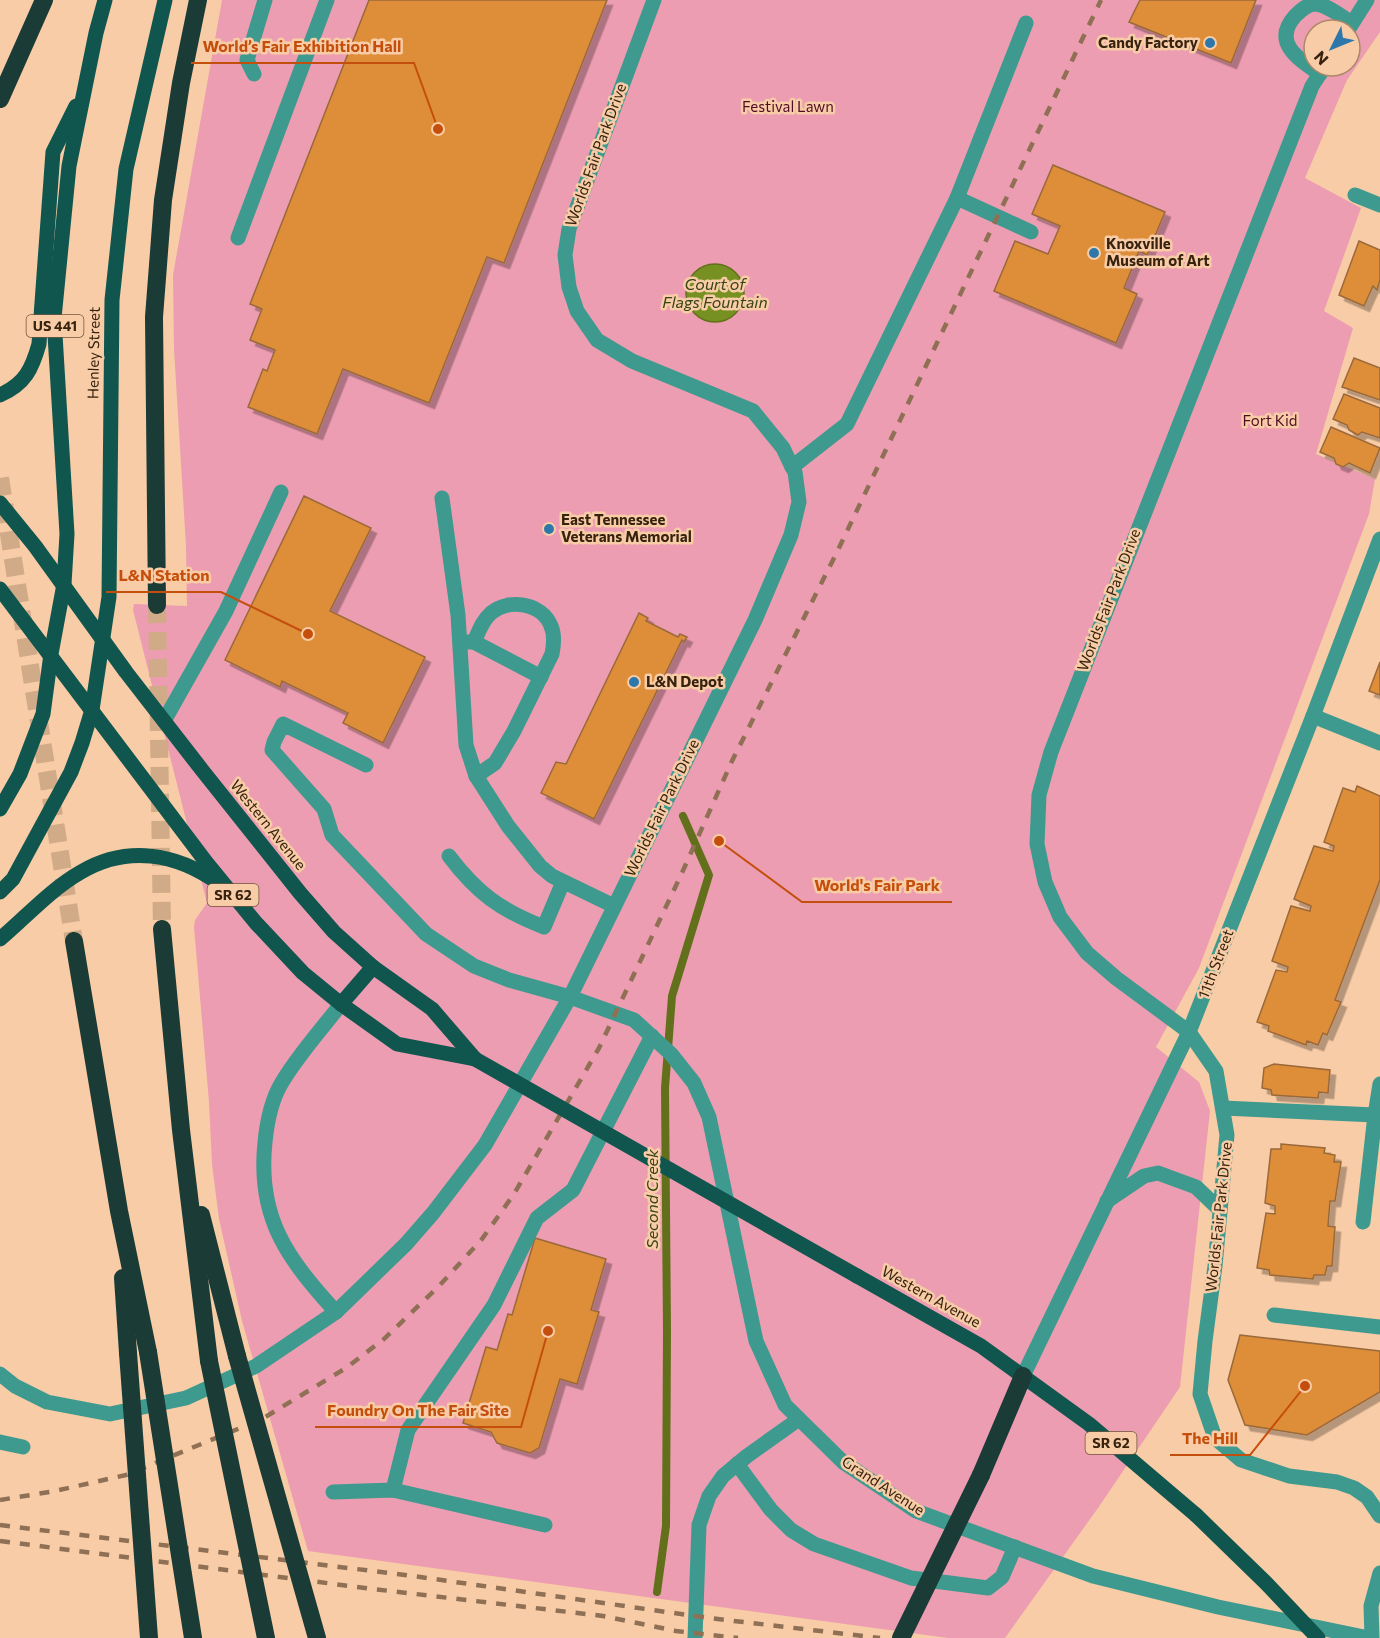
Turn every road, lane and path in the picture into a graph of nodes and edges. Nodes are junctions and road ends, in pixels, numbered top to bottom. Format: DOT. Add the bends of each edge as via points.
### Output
graph roads {
  1 [pos="44,0"];
  2 [pos="105,0"];
  3 [pos="165,0"];
  4 [pos="198,0"];
  5 [pos="265,0"];
  6 [pos="327,0"];
  7 [pos="654,0"];
  8 [pos="1367,0"];
  9 [pos="1339,18"];
  10 [pos="1356,18"];
  11 [pos="1026,23"];
  12 [pos="1302,60"];
  13 [pos="254,74"];
  14 [pos="1317,78"];
  15 [pos="85,90"];
  16 [pos="0,99"];
  17 [pos="1355,195"];
  18 [pos="957,198"];
  19 [pos="1380,205"];
  20 [pos="1031,232"];
  21 [pos="238,238"];
  22 [pos="0,395"];
  23 [pos="792,467"];
  24 [pos="281,492"];
  25 [pos="442,498"];
  26 [pos="0,503"];
  27 [pos="1380,539"];
  28 [pos="64,584"];
  29 [pos="0,589"];
  30 [pos="157,605"];
  31 [pos="104,640"];
  32 [pos="468,642"];
  33 [pos="51,654"];
  34 [pos="541,677"];
  35 [pos="92,710"];
  36 [pos="1313,716"];
  37 [pos="164,721"];
  38 [pos="1380,743"];
  39 [pos="366,765"];
  40 [pos="476,776"];
  41 [pos="0,809"];
  42 [pos="449,856"];
  43 [pos="563,882"];
  44 [pos="0,892"];
  45 [pos="614,906"];
  46 [pos="256,923"];
  47 [pos="162,929"];
  48 [pos="0,939"];
  49 [pos="74,941"];
  50 [pos="373,967"];
  51 [pos="570,997"];
  52 [pos="341,1004"];
  53 [pos="1189,1032"];
  54 [pos="655,1039"];
  55 [pos="475,1059"];
  56 [pos="1380,1084"];
  57 [pos="1222,1108"];
  58 [pos="1376,1115"];
  59 [pos="181,1130"];
  60 [pos="1106,1202"];
  61 [pos="1220,1210"];
  62 [pos="118,1211"];
  63 [pos="1363,1221"];
  64 [pos="336,1312"];
  65 [pos="1274,1315"];
  66 [pos="1380,1327"];
  67 [pos="0,1374"];
  68 [pos="1023,1376"];
  69 [pos="799,1419"];
  70 [pos="0,1442"];
  71 [pos="23,1447"];
  72 [pos="737,1464"];
  73 [pos="393,1491"];
  74 [pos="333,1492"];
  75 [pos="1380,1516"];
  76 [pos="545,1525"];
  77 [pos="1015,1547"];
  78 [pos="1380,1573"];
  79 [pos="149,1638"];
  80 [pos="193,1638"];
  81 [pos="266,1638"];
  82 [pos="317,1638"];
  83 [pos="695,1638"];
  84 [pos="902,1638"];
  85 [pos="1318,1638"];
  86 [pos="1370,1638"];
  1 -- 16 [label="highway"];
  2 -- 15 [label="main road, US 441"];
  3 -- 31 [label="main road, Henley Street" via="126,169 112,300 109,597"];
  4 -- 30 [label="highway" via="163,200 154,317"];
  5 -- 13 [label="street" via="247,60"];
  6 -- 21 [label="street"];
  7 -- 23 [label="street, Worlds Fair Park Drive" via="569,229 564,255 569,287 577,311 597,340 632,361 753,411 783,448"];
  8 -- 10 [label="street"];
  9 -- 12 [label="street" via="1314,4 1301,9 1286,33 1288,47"];
  11 -- 18 [label="street"];
  14 -- 53 [label="street, Worlds Fair Park Drive" via="1123,562 1050,752 1039,795 1037,844 1060,918 1087,953"];
  15 -- 22 [label="main road" via="53,152 39,344 32,368 14,389"];
  15 -- 28 [label="main road, US 441" via="69,166 54,318 67,534"];
  17 -- 19 [label="street"];
  18 -- 20 [label="street"];
  18 -- 23 [label="street" via="847,424"];
  23 -- 45 [label="street, Worlds Fair Park Drive" via="799,502 791,535 755,620"];
  24 -- 37 [label="street" via="226,611"];
  25 -- 32 [label="street"];
  26 -- 28 [label="main road, Western Avenue"];
  27 -- 36 [label="street, 11th Street"];
  28 -- 31 [label="main road, Western Avenue / SR 62"];
  28 -- 33 [label="main road, US 441"];
  29 -- 33 [label="main road, Western Avenue"];
  31 -- 35 [label="main road, Henley Street"];
  31 -- 37 [label="main road, Western Avenue / SR 62"];
  32 -- 34 [label="street"];
  32 -- 34 [label="street" via="483,621 500,607 535,608 551,625 555,641"];
  32 -- 40 [label="street" via="463,705 466,745"];
  33 -- 35 [label="main road, Western Avenue / SR 62"];
  33 -- 41 [label="main road, US 441" via="43,714 20,774"];
  34 -- 40 [label="street" via="495,763"];
  35 -- 44 [label="main road, Henley Street" via="71,772 13,879"];
  35 -- 46 [label="main road, Western Avenue / SR 62"];
  36 -- 38 [label="street"];
  36 -- 53 [label="street, 11th Street"];
  37 -- 50 [label="main road, Western Avenue / SR 62" via="300,893 334,932"];
  39 -- 51 [label="street, Grand Avenue" via="283,724 273,742 272,750 324,809 332,835 426,934 474,966"];
  40 -- 43 [label="street" via="526,850"];
  42 -- 43 [label="street" via="465,878 506,911 544,927"];
  43 -- 45 [label="street"];
  45 -- 51 [label="street, Worlds Fair Park Drive"];
  46 -- 48 [label="main road" via="217,882 183,862 144,855 118,856 82,872 52,893"];
  46 -- 52 [label="main road, Western Avenue / SR 62" via="303,973"];
  47 -- 59 [label="highway"];
  49 -- 62 [label="highway"];
  50 -- 52 [label="main road"];
  50 -- 55 [label="main road, Western Avenue / SR 62" via="432,1009"];
  51 -- 54 [label="street, Grand Avenue" via="634,1020"];
  51 -- 64 [label="street, Worlds Fair Park Drive" via="484,1145 426,1221"];
  52 -- 55 [label="main road, Western Avenue / SR 62" via="397,1044"];
  52 -- 64 [label="street" via="280,1085 270,1112 262,1165 268,1209 276,1231 296,1264"];
  53 -- 57 [label="street, Worlds Fair Park Drive" via="1216,1071"];
  53 -- 60 [label="street, 11th Street"];
  54 -- 69 [label="street, Grand Avenue" via="694,1083 709,1117 756,1341 785,1405"];
  54 -- 73 [label="street" via="573,1190 537,1218 494,1305 408,1430"];
  55 -- 68 [label="main road, Western Avenue / SR 62, bridge" via="981,1346"];
  56 -- 58 [label="street"];
  57 -- 58 [label="street"];
  57 -- 61 [label="street, Worlds Fair Park Drive" via="1227,1135"];
  58 -- 63 [label="street"];
  59 -- 81 [label="highway, bridge" via="209,1361"];
  59 -- 82 [label="highway, bridge" via="237,1356"];
  60 -- 61 [label="street" via="1144,1176 1158,1173 1196,1187"];
  60 -- 68 [label="street, 11th Street"];
  61 -- 75 [label="street, Worlds Fair Park Drive" via="1200,1394 1215,1438 1241,1460 1289,1476 1354,1488 1367,1497"];
  62 -- 79 [label="highway, bridge"];
  62 -- 80 [label="highway, bridge" via="148,1352"];
  64 -- 67 [label="street, Worlds Fair Park Drive" via="256,1366 186,1398 110,1414 46,1402"];
  65 -- 66 [label="street"];
  68 -- 84 [label="highway, bridge" via="981,1475"];
  68 -- 85 [label="main road, Western Avenue / SR 62, bridge" via="1089,1424 1196,1515"];
  69 -- 72 [label="street"];
  69 -- 77 [label="street, Grand Avenue" via="843,1462 916,1511"];
  70 -- 71 [label="street"];
  72 -- 77 [label="street" via="791,1530 814,1544 911,1578 988,1588 1002,1577"];
  72 -- 83 [label="street" via="709,1496 699,1524"];
  73 -- 74 [label="street"];
  73 -- 76 [label="street"];
  77 -- 86 [label="street, Grand Avenue" via="1093,1576"];
  78 -- 86 [label="street" via="1371,1606"];
}
